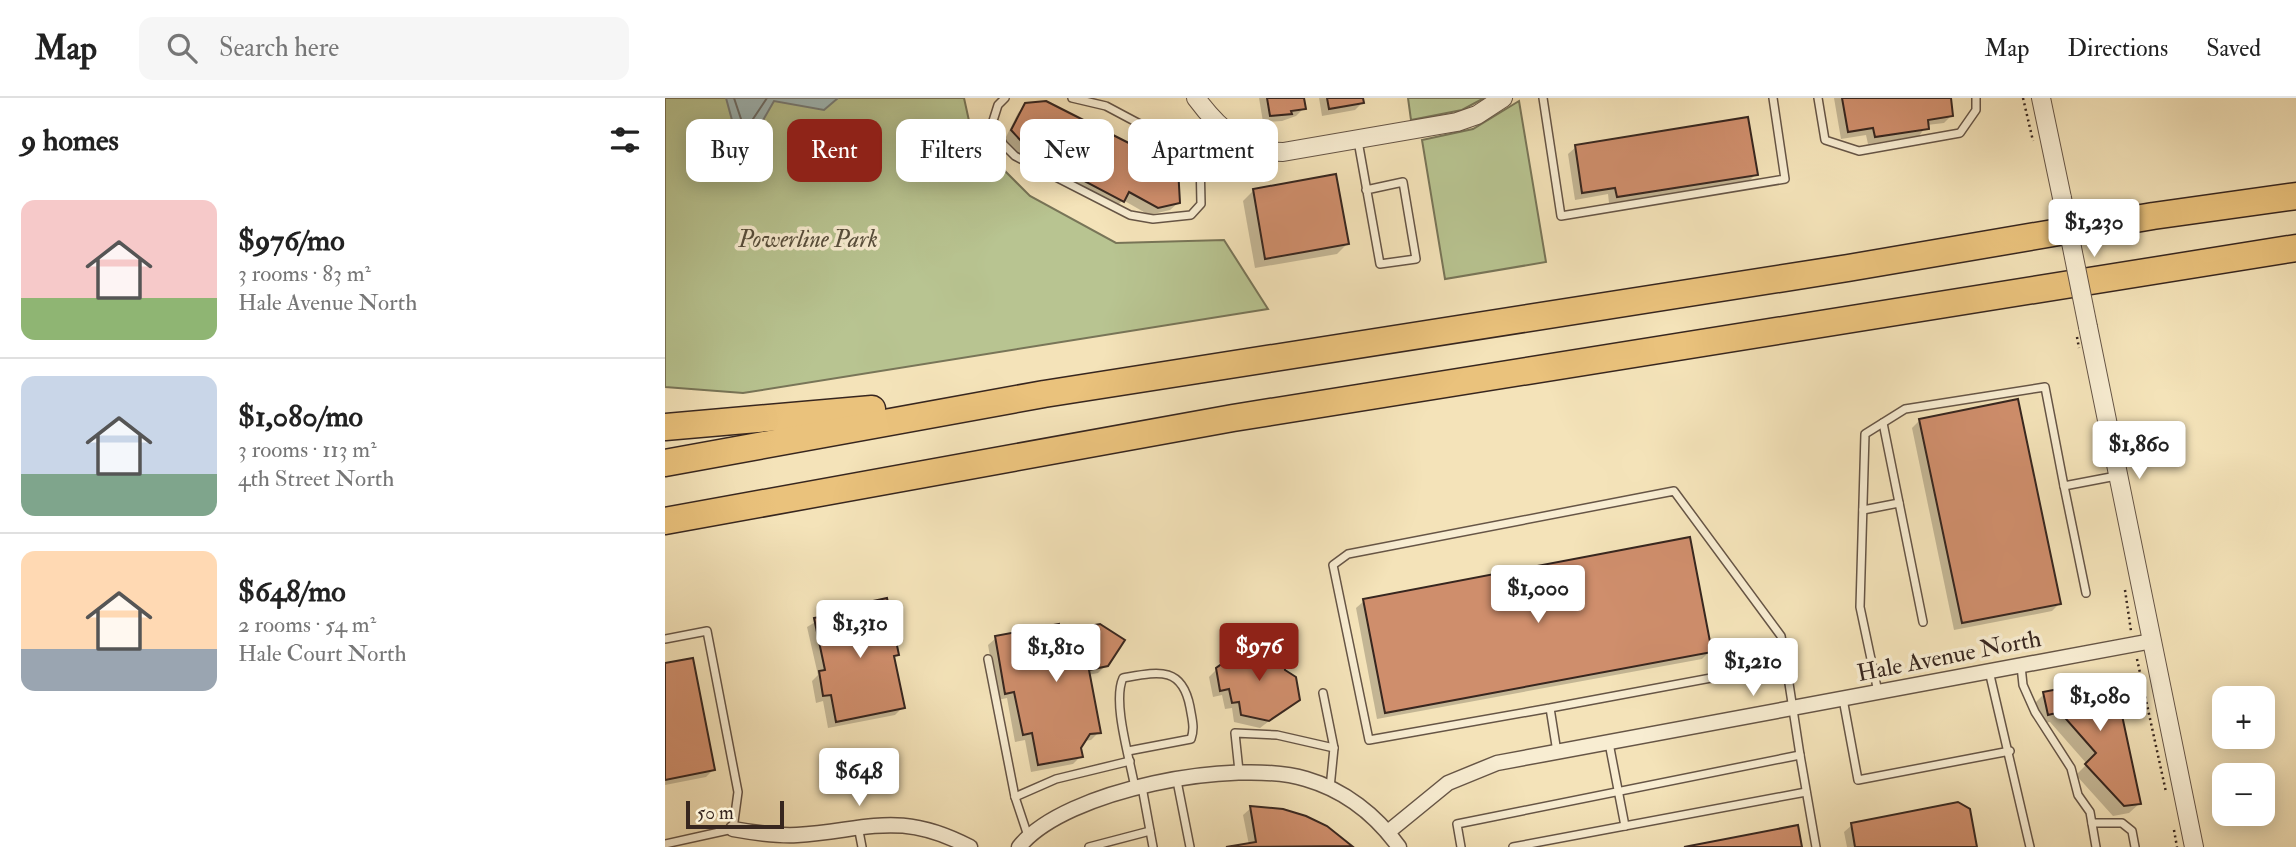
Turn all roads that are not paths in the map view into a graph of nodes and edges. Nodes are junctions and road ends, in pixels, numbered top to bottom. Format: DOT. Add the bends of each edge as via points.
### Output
graph roads {
  1 [pos="1005,98"];
  2 [pos="1072,98"];
  3 [pos="1196,98"];
  4 [pos="1503,98"];
  5 [pos="1542,98"];
  6 [pos="1773,98"];
  7 [pos="1818,98"];
  8 [pos="1976,98"];
  9 [pos="2041,98"];
  10 [pos="1095,100"];
  11 [pos="1131,119"];
  12 [pos="1213,119"];
  13 [pos="1358,141"];
  14 [pos="1278,152"];
  15 [pos="1201,182"];
  16 [pos="1366,190"];
  17 [pos="2296,195"];
  18 [pos="2296,248"];
  19 [pos="1044,394"];
  20 [pos="1883,423"];
  21 [pos="665,427"];
  22 [pos="665,463"];
  23 [pos="2111,477"];
  24 [pos="2064,486"];
  25 [pos="1899,503"];
  26 [pos="1863,510"];
  27 [pos="672,520"];
  28 [pos="2086,593"];
  29 [pos="1923,622"];
  30 [pos="665,639"];
  31 [pos="2152,641"];
  32 [pos="988,659"];
  33 [pos="1786,664"];
  34 [pos="2021,665"];
  35 [pos="1989,670"];
  36 [pos="1878,692"];
  37 [pos="1324,693"];
  38 [pos="1843,699"];
  39 [pos="1550,708"];
  40 [pos="1792,709"];
  41 [pos="1609,743"];
  42 [pos="1334,748"];
  43 [pos="1128,751"];
  44 [pos="2010,751"];
  45 [pos="1557,752"];
  46 [pos="1800,755"];
  47 [pos="1130,761"];
  48 [pos="1239,771"];
  49 [pos="1177,781"];
  50 [pos="1139,788"];
  51 [pos="1330,788"];
  52 [pos="1619,792"];
  53 [pos="1806,792"];
  54 [pos="1015,797"];
  55 [pos="2092,823"];
  56 [pos="858,825"];
  57 [pos="1625,826"];
  58 [pos="733,830"];
  59 [pos="1150,831"];
  60 [pos="1388,832"];
  61 [pos="1024,842"];
  62 [pos="665,844"];
  63 [pos="862,847"];
  64 [pos="970,847"];
  65 [pos="1089,847"];
  66 [pos="1153,847"];
  67 [pos="1190,847"];
  68 [pos="1399,847"];
  69 [pos="1461,847"];
  70 [pos="1513,847"];
  71 [pos="1816,847"];
  72 [pos="2031,847"];
  73 [pos="2096,847"];
  74 [pos="2135,847"];
  75 [pos="2194,847"];
  1 -- 15 [label="lane" via="992,124 1003,144 1016,156 1130,215 1153,219 1191,215 1201,204"];
  2 -- 10 [label="lane"];
  3 -- 12 [label="street"];
  4 -- 13 [label="street" via="1465,120"];
  5 -- 6 [label="lane" via="1561,216 1785,178"];
  7 -- 8 [label="lane" via="1825,140 1859,152 1960,133 1976,110"];
  9 -- 31 [label="street, bridge"];
  10 -- 11 [label="lane"];
  13 -- 14 [label="street"];
  13 -- 16 [label="lane"];
  16 -- 16 [label="lane" via="1380,264 1416,258 1403,182"];
  17 -- 19 [label="highway"];
  18 -- 27 [label="highway" via="1233,418"];
  19 -- 21 [label="highway"];
  19 -- 22 [label="highway"];
  20 -- 24 [label="lane" via="1905,409 2045,387"];
  20 -- 25 [label="lane"];
  20 -- 26 [label="lane" via="1865,434"];
  23 -- 24 [label="lane"];
  24 -- 28 [label="lane"];
  25 -- 26 [label="lane"];
  25 -- 29 [label="lane"];
  26 -- 36 [label="lane" via="1860,607"];
  30 -- 58 [label="lane" via="707,631 738,792"];
  31 -- 34 [label="street, Hale Avenue North"];
  31 -- 75 [label="street"];
  32 -- 54 [label="lane"];
  33 -- 39 [label="lane"];
  33 -- 39 [label="lane" via="1781,636 1674,491 1348,554 1333,565 1369,740"];
  33 -- 40 [label="lane"];
  34 -- 35 [label="street, Hale Avenue North"];
  34 -- 55 [label="lane" via="2023,685 2035,712 2071,768"];
  35 -- 36 [label="street, Hale Avenue North"];
  35 -- 44 [label="lane"];
  36 -- 38 [label="street, Hale Avenue North"];
  37 -- 42 [label="lane"];
  38 -- 40 [label="street, Hale Avenue North"];
  38 -- 44 [label="lane" via="1858,780"];
  39 -- 45 [label="lane"];
  40 -- 41 [label="street, Hale Avenue North"];
  40 -- 46 [label="lane"];
  41 -- 45 [label="street, Hale Avenue North"];
  41 -- 52 [label="lane"];
  42 -- 48 [label="lane" via="1277,735 1235,733"];
  42 -- 51 [label="lane"];
  43 -- 43 [label="lane" via="1118,690 1123,677 1160,671 1182,682 1194,730 1191,739"];
  43 -- 47 [label="lane"];
  44 -- 72 [label="lane"];
  45 -- 60 [label="street, Hale Avenue North" via="1473,771 1430,796"];
  46 -- 52 [label="lane"];
  46 -- 53 [label="lane"];
  47 -- 50 [label="lane"];
  47 -- 54 [label="lane" via="1068,775"];
  48 -- 49 [label="street"];
  48 -- 51 [label="street" via="1275,772"];
  49 -- 50 [label="street"];
  49 -- 67 [label="lane"];
  50 -- 59 [label="lane"];
  50 -- 61 [label="street" via="1065,810"];
  51 -- 60 [label="street" via="1369,813"];
  52 -- 57 [label="lane"];
  52 -- 69 [label="lane" via="1457,824"];
  53 -- 57 [label="lane"];
  53 -- 71 [label="lane"];
  54 -- 61 [label="lane"];
  55 -- 73 [label="lane"];
  55 -- 74 [label="lane" via="2122,823 2132,831"];
  56 -- 58 [label="street" via="797,835"];
  56 -- 63 [label="lane"];
  56 -- 64 [label="street" via="912,826"];
  57 -- 70 [label="lane"];
  58 -- 62 [label="lane"];
  59 -- 65 [label="lane"];
  59 -- 66 [label="lane"];
  60 -- 68 [label="street"];
}
